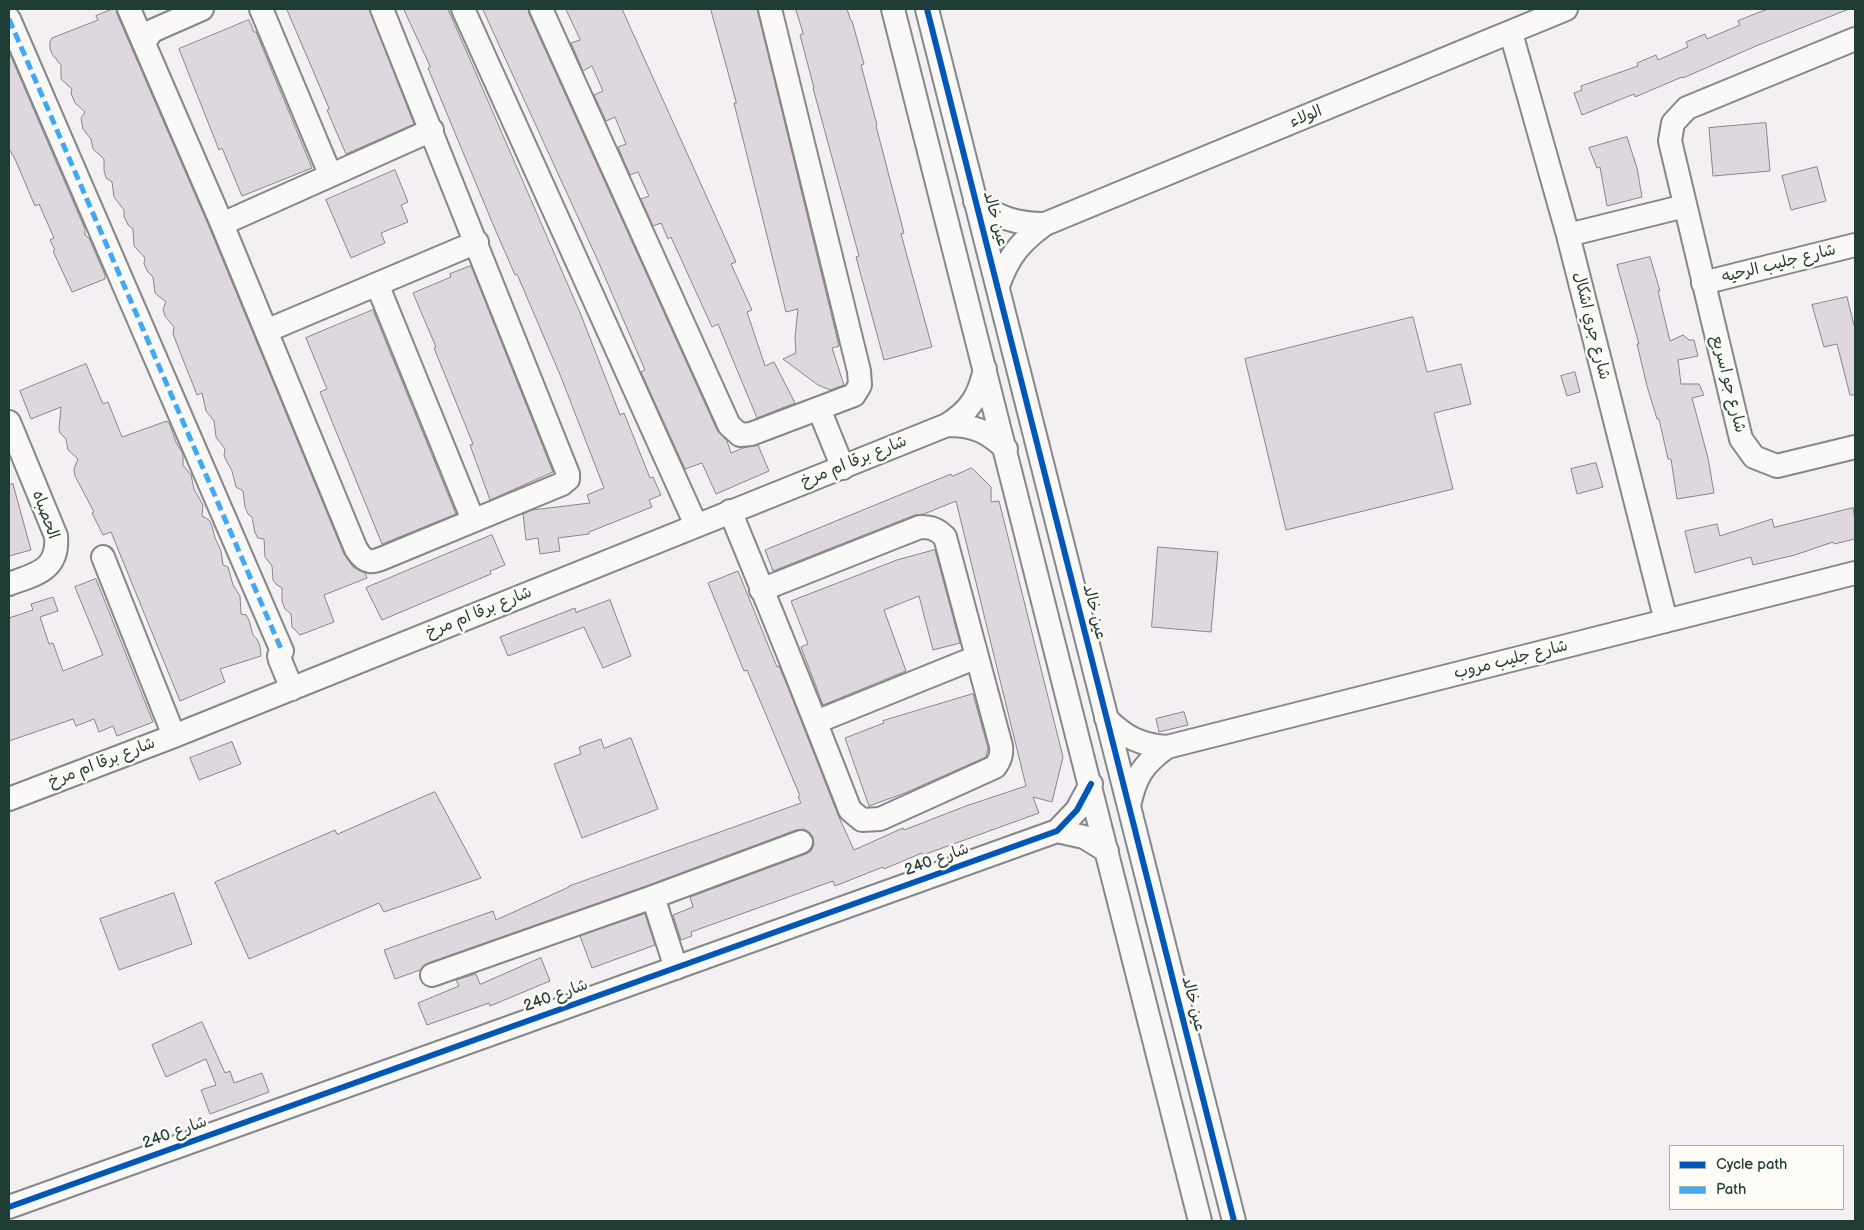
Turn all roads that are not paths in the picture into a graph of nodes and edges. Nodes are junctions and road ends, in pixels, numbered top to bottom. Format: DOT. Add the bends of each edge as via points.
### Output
graph roads {
  1 [pos="129,9"];
  2 [pos="202,9"];
  3 [pos="261,9"];
  4 [pos="382,9"];
  5 [pos="463,9"];
  6 [pos="541,9"];
  7 [pos="770,9"];
  8 [pos="893,9"];
  9 [pos="927,9"];
  10 [pos="1566,9"];
  11 [pos="9,19"];
  12 [pos="1511,32"];
  13 [pos="1855,39"];
  14 [pos="145,41"];
  15 [pos="432,130"];
  16 [pos="330,174"];
  17 [pos="975,201"];
  18 [pos="1685,206"];
  19 [pos="222,224"];
  20 [pos="1045,224"];
  21 [pos="1568,235"];
  22 [pos="477,242"];
  23 [pos="1855,244"];
  24 [pos="1703,283"];
  25 [pos="377,284"];
  26 [pos="998,286"];
  27 [pos="266,331"];
  28 [pos="985,369"];
  29 [pos="819,408"];
  30 [pos="9,422"];
  31 [pos="947,425"];
  32 [pos="1855,447"];
  33 [pos="1006,449"];
  34 [pos="843,468"];
  35 [pos="730,511"];
  36 [pos="473,520"];
  37 [pos="696,525"];
  38 [pos="103,557"];
  39 [pos="1855,573"];
  40 [pos="9,584"];
  41 [pos="761,590"];
  42 [pos="1666,621"];
  43 [pos="977,657"];
  44 [pos="292,688"];
  45 [pos="1106,718"];
  46 [pos="816,722"];
  47 [pos="174,736"];
  48 [pos="1167,748"];
  49 [pos="1091,784"];
  50 [pos="9,799"];
  51 [pos="1129,806"];
  52 [pos="1057,832"];
  53 [pos="801,842"];
  54 [pos="1107,852"];
  55 [pos="654,897"];
  56 [pos="676,968"];
  57 [pos="432,975"];
  58 [pos="9,1207"];
  59 [pos="1200,1221"];
  60 [pos="1234,1221"];
  1 -- 14 [label="street"];
  2 -- 14 [label="street" via="152,31"];
  3 -- 16 [label="street"];
  4 -- 15 [label="street"];
  5 -- 37 [label="street"];
  6 -- 29 [label="street" via="729,425 740,435 751,434"];
  7 -- 29 [label="street" via="859,371 860,385 854,395"];
  8 -- 28 [label="street"];
  9 -- 17 [label="street, عين خالد"];
  10 -- 12 [label="street, الولاء"];
  11 -- 44 [label="street" via="282,651 280,660"];
  12 -- 20 [label="street, الولاء"];
  12 -- 21 [label="street, شارع جري اشكال"];
  13 -- 18 [label="street, شارع جو اسريع" via="1687,108 1673,123 1670,142"];
  14 -- 19 [label="street"];
  15 -- 16 [label="street"];
  15 -- 22 [label="street"];
  16 -- 19 [label="street"];
  17 -- 20 [label="street, الولاء" via="1008,220"];
  17 -- 26 [label="street, عين خالد"];
  18 -- 21 [label="street"];
  18 -- 24 [label="street, شارع جو اسريع"];
  19 -- 27 [label="street"];
  20 -- 26 [label="street, الولاء" via="1015,250"];
  21 -- 42 [label="street, شارع جري اشكال"];
  22 -- 25 [label="street"];
  22 -- 36 [label="street" via="568,479"];
  23 -- 24 [label="street, شارع جليب الرحيه"];
  24 -- 32 [label="street, شارع جو اسريع" via="1741,439 1754,457 1777,466"];
  25 -- 27 [label="street"];
  25 -- 36 [label="street"];
  26 -- 45 [label="street, عين خالد"];
  27 -- 36 [label="street" via="361,557 368,562 376,561"];
  28 -- 31 [label="street, شارع برقا ام مرخ" via="974,402"];
  28 -- 33 [label="street"];
  29 -- 34 [label="street"];
  30 -- 40 [label="street, الحصباه" via="56,536 57,548 47,568"];
  31 -- 33 [label="street, شارع برقا ام مرخ" via="964,425 980,430"];
  31 -- 34 [label="street, شارع برقا ام مرخ"];
  33 -- 49 [label="street"];
  34 -- 35 [label="street, شارع برقا ام مرخ"];
  35 -- 37 [label="street, شارع برقا ام مرخ"];
  35 -- 41 [label="street"];
  37 -- 44 [label="street, شارع برقا ام مرخ"];
  38 -- 47 [label="street"];
  39 -- 42 [label="street, شارع جليب مروب"];
  41 -- 43 [label="street" via="920,527 934,528 944,537"];
  41 -- 46 [label="street"];
  42 -- 48 [label="street, شارع جليب مروب"];
  43 -- 46 [label="street"];
  43 -- 46 [label="street" via="1001,746 1001,758 995,767 880,819 862,820 850,810"];
  44 -- 47 [label="street, شارع برقا ام مرخ"];
  45 -- 48 [label="street, شارع جليب مروب" via="1133,740"];
  45 -- 51 [label="street, عين خالد"];
  47 -- 50 [label="street, شارع برقا ام مرخ"];
  48 -- 51 [label="street, شارع جليب مروب" via="1140,772 1132,788"];
  49 -- 52 [label="street, شارع 240" via="1078,810"];
  49 -- 54 [label="street"];
  51 -- 60 [label="street, عين خالد"];
  52 -- 54 [label="street" via="1084,837"];
  52 -- 56 [label="street, شارع 240"];
  53 -- 55 [label="street"];
  54 -- 59 [label="street"];
  55 -- 56 [label="street"];
  55 -- 57 [label="street"];
  56 -- 58 [label="street, شارع 240"];
}
